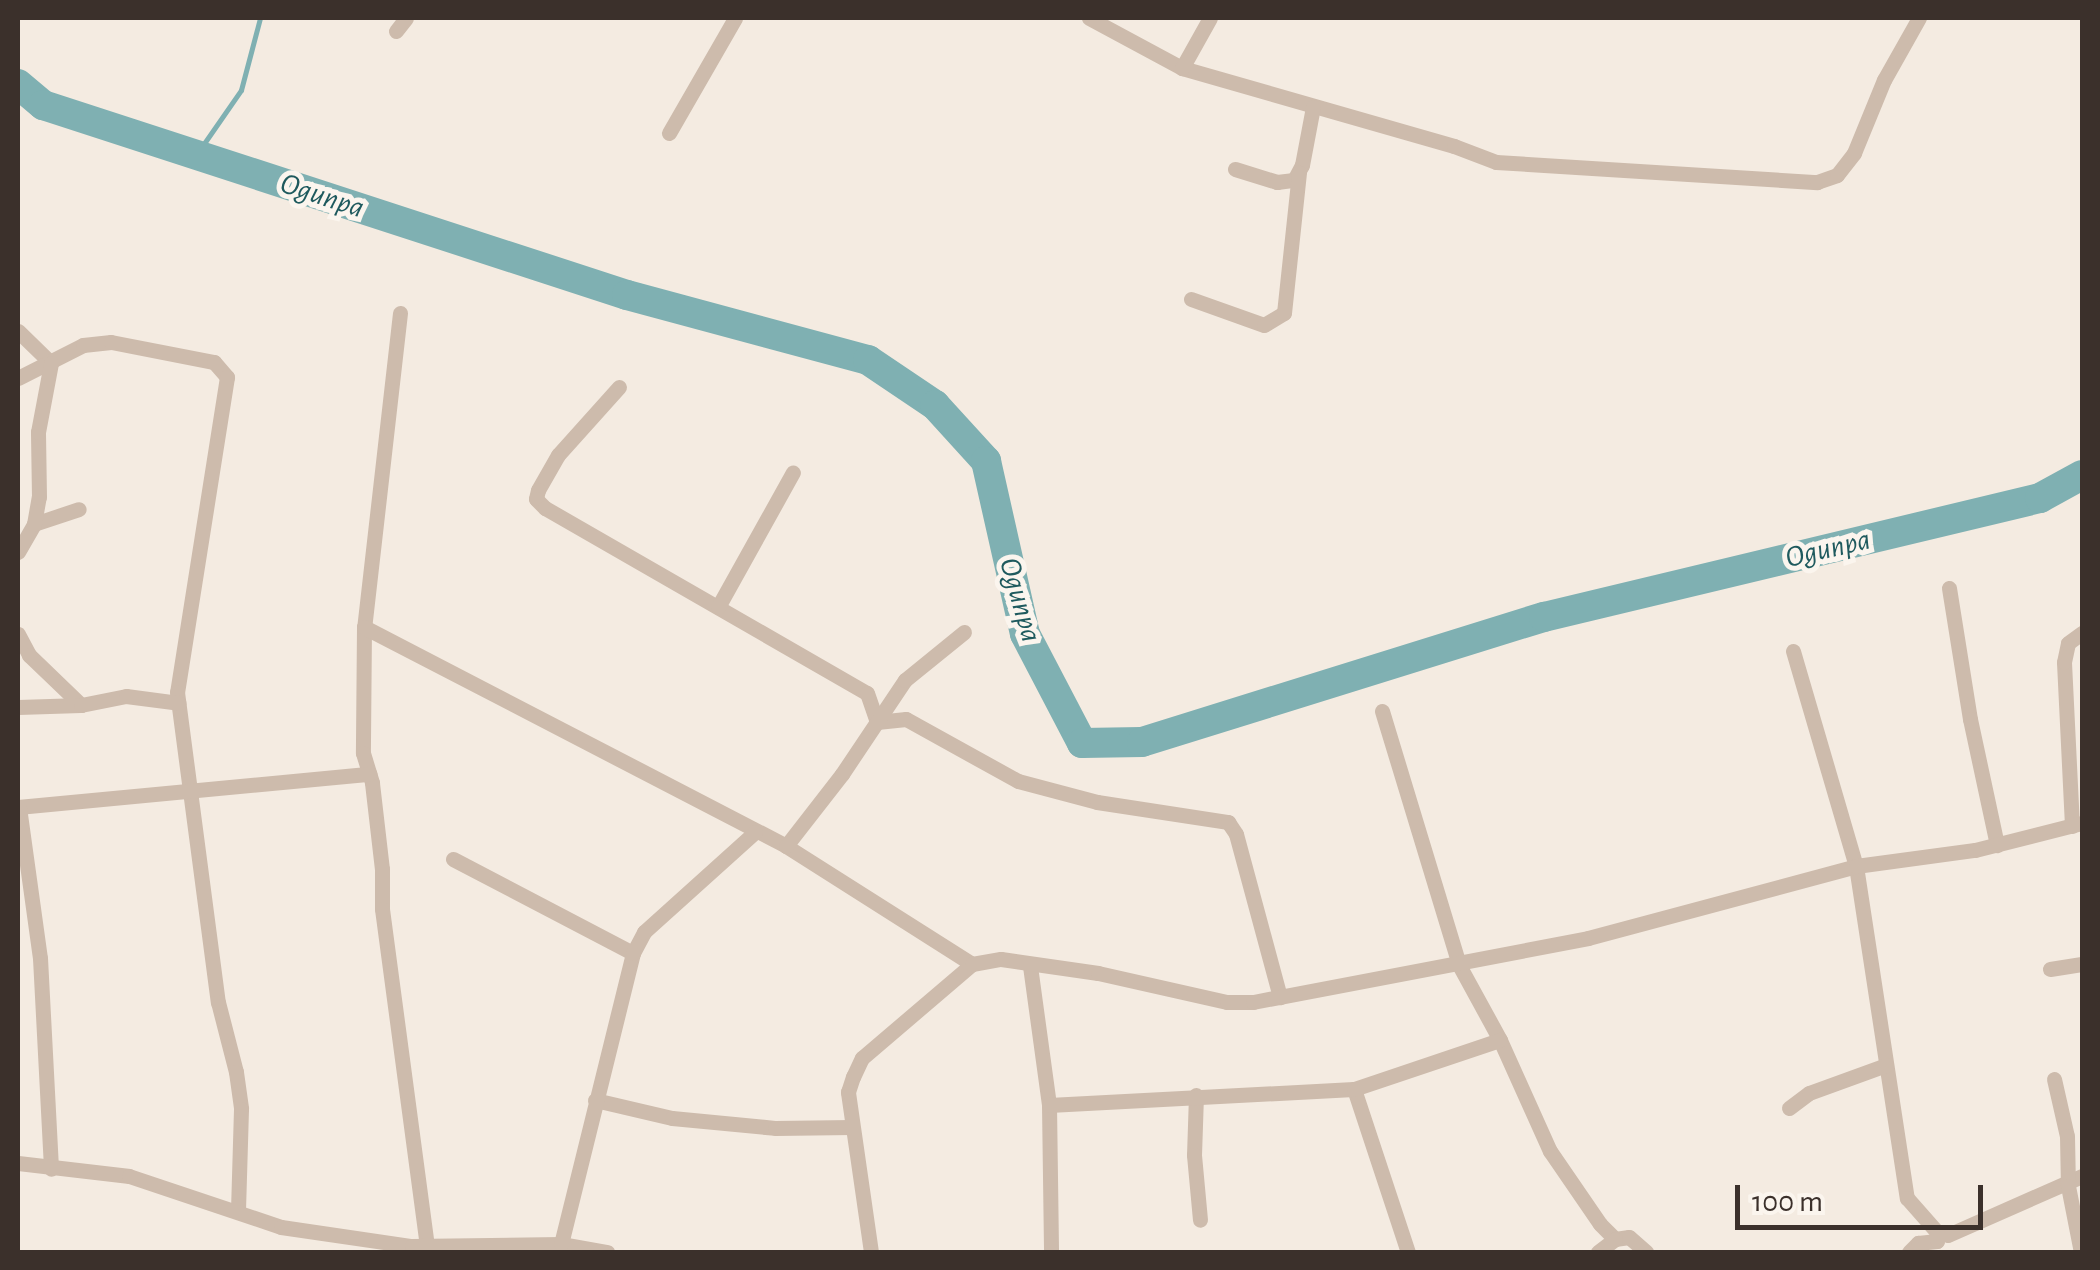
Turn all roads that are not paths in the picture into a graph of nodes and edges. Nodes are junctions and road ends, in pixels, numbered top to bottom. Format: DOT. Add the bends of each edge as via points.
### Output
graph roads {
  1 [pos="735,18"];
  2 [pos="1088,18"];
  3 [pos="1210,18"];
  4 [pos="1920,18"];
  5 [pos="1182,68"];
  6 [pos="1312,107"];
  7 [pos="669,133"];
  8 [pos="1234,169"];
  9 [pos="1299,173"];
  10 [pos="1190,299"];
  11 [pos="400,313"];
  12 [pos="18,331"];
  13 [pos="52,363"];
  14 [pos="18,378"];
  15 [pos="619,387"];
  16 [pos="792,472"];
  17 [pos="80,509"];
  18 [pos="34,524"];
  19 [pos="18,552"];
  20 [pos="1949,588"];
  21 [pos="718,606"];
  22 [pos="364,627"];
  23 [pos="964,632"];
  24 [pos="2082,633"];
  25 [pos="18,634"];
  26 [pos="1793,651"];
  27 [pos="178,703"];
  28 [pos="81,705"];
  29 [pos="18,708"];
  30 [pos="1382,711"];
  31 [pos="877,722"];
  32 [pos="369,774"];
  33 [pos="190,792"];
  34 [pos="18,807"];
  35 [pos="2077,824"];
  36 [pos="755,832"];
  37 [pos="1997,845"];
  38 [pos="786,846"];
  39 [pos="453,859"];
  40 [pos="1856,866"];
  41 [pos="634,953"];
  42 [pos="972,964"];
  43 [pos="2082,964"];
  44 [pos="1459,965"];
  45 [pos="1030,966"];
  46 [pos="2050,969"];
  47 [pos="1280,997"];
  48 [pos="1500,1040"];
  49 [pos="1886,1066"];
  50 [pos="2054,1079"];
  51 [pos="1354,1089"];
  52 [pos="1196,1095"];
  53 [pos="594,1100"];
  54 [pos="1049,1105"];
  55 [pos="1789,1108"];
  56 [pos="852,1127"];
  57 [pos="18,1162"];
  58 [pos="51,1169"];
  59 [pos="2082,1176"];
  60 [pos="2068,1186"];
  61 [pos="238,1211"];
  62 [pos="1200,1220"];
  63 [pos="1936,1232"];
  64 [pos="1615,1238"];
  65 [pos="561,1244"];
  66 [pos="416,1248"];
  67 [pos="607,1252"];
  68 [pos="871,1252"];
  69 [pos="1051,1252"];
  70 [pos="1408,1252"];
  71 [pos="1598,1252"];
  72 [pos="1646,1252"];
  73 [pos="1908,1252"];
  74 [pos="2081,1252"];
  1 -- 7 [label="street"];
  2 -- 5 [label="street"];
  3 -- 5 [label="street"];
  4 -- 6 [label="street" via="1884,80 1854,153 1837,175 1817,182 1496,162"];
  5 -- 6 [label="street"];
  6 -- 9 [label="street"];
  8 -- 9 [label="street" via="1285,184"];
  9 -- 10 [label="street" via="1284,313 1264,325"];
  11 -- 22 [label="street"];
  12 -- 13 [label="street"];
  13 -- 14 [label="street"];
  13 -- 18 [label="street" via="38,432"];
  13 -- 27 [label="street" via="83,345 127,343 214,362 228,376"];
  15 -- 21 [label="street" via="558,456 536,498"];
  16 -- 21 [label="street"];
  17 -- 18 [label="street"];
  18 -- 19 [label="street"];
  20 -- 37 [label="street"];
  21 -- 31 [label="street" via="867,693"];
  22 -- 32 [label="street" via="362,754"];
  22 -- 36 [label="street"];
  23 -- 31 [label="street" via="905,680"];
  24 -- 35 [label="street" via="2068,643 2064,662"];
  25 -- 28 [label="street" via="29,654"];
  26 -- 40 [label="street"];
  27 -- 28 [label="street" via="126,696"];
  27 -- 33 [label="street"];
  28 -- 29 [label="street"];
  30 -- 44 [label="street"];
  31 -- 38 [label="street"];
  31 -- 47 [label="street" via="906,719 1018,780 1097,802 1228,822"];
  32 -- 33 [label="street"];
  32 -- 66 [label="street"];
  33 -- 34 [label="street"];
  33 -- 61 [label="street" via="218,1002 241,1109"];
  34 -- 58 [label="street" via="40,958"];
  35 -- 37 [label="street"];
  36 -- 38 [label="street"];
  36 -- 41 [label="street" via="644,932"];
  37 -- 40 [label="street"];
  38 -- 42 [label="street"];
  39 -- 41 [label="street"];
  40 -- 44 [label="street" via="1588,938"];
  40 -- 49 [label="street"];
  41 -- 53 [label="street"];
  42 -- 45 [label="street"];
  42 -- 56 [label="street" via="862,1058 848,1092"];
  43 -- 46 [label="street"];
  44 -- 47 [label="street"];
  44 -- 48 [label="street"];
  45 -- 47 [label="street" via="1098,973 1227,1002"];
  45 -- 54 [label="street"];
  48 -- 51 [label="street"];
  48 -- 64 [label="street" via="1550,1152"];
  49 -- 55 [label="street" via="1809,1093"];
  49 -- 63 [label="street" via="1907,1198"];
  50 -- 60 [label="street" via="2067,1136"];
  51 -- 52 [label="street"];
  51 -- 70 [label="street"];
  52 -- 54 [label="street"];
  52 -- 62 [label="street"];
  53 -- 56 [label="street" via="672,1118"];
  53 -- 65 [label="street"];
  54 -- 69 [label="street"];
  56 -- 68 [label="street"];
  57 -- 58 [label="street"];
  58 -- 61 [label="street" via="128,1176"];
  59 -- 60 [label="street"];
  60 -- 63 [label="street" via="1948,1235"];
  60 -- 74 [label="street"];
  61 -- 66 [label="street" via="281,1227"];
  63 -- 73 [label="street" via="1937,1241"];
  64 -- 71 [label="street"];
  64 -- 72 [label="street" via="1628,1237"];
  65 -- 66 [label="street"];
  65 -- 67 [label="street"];
}
